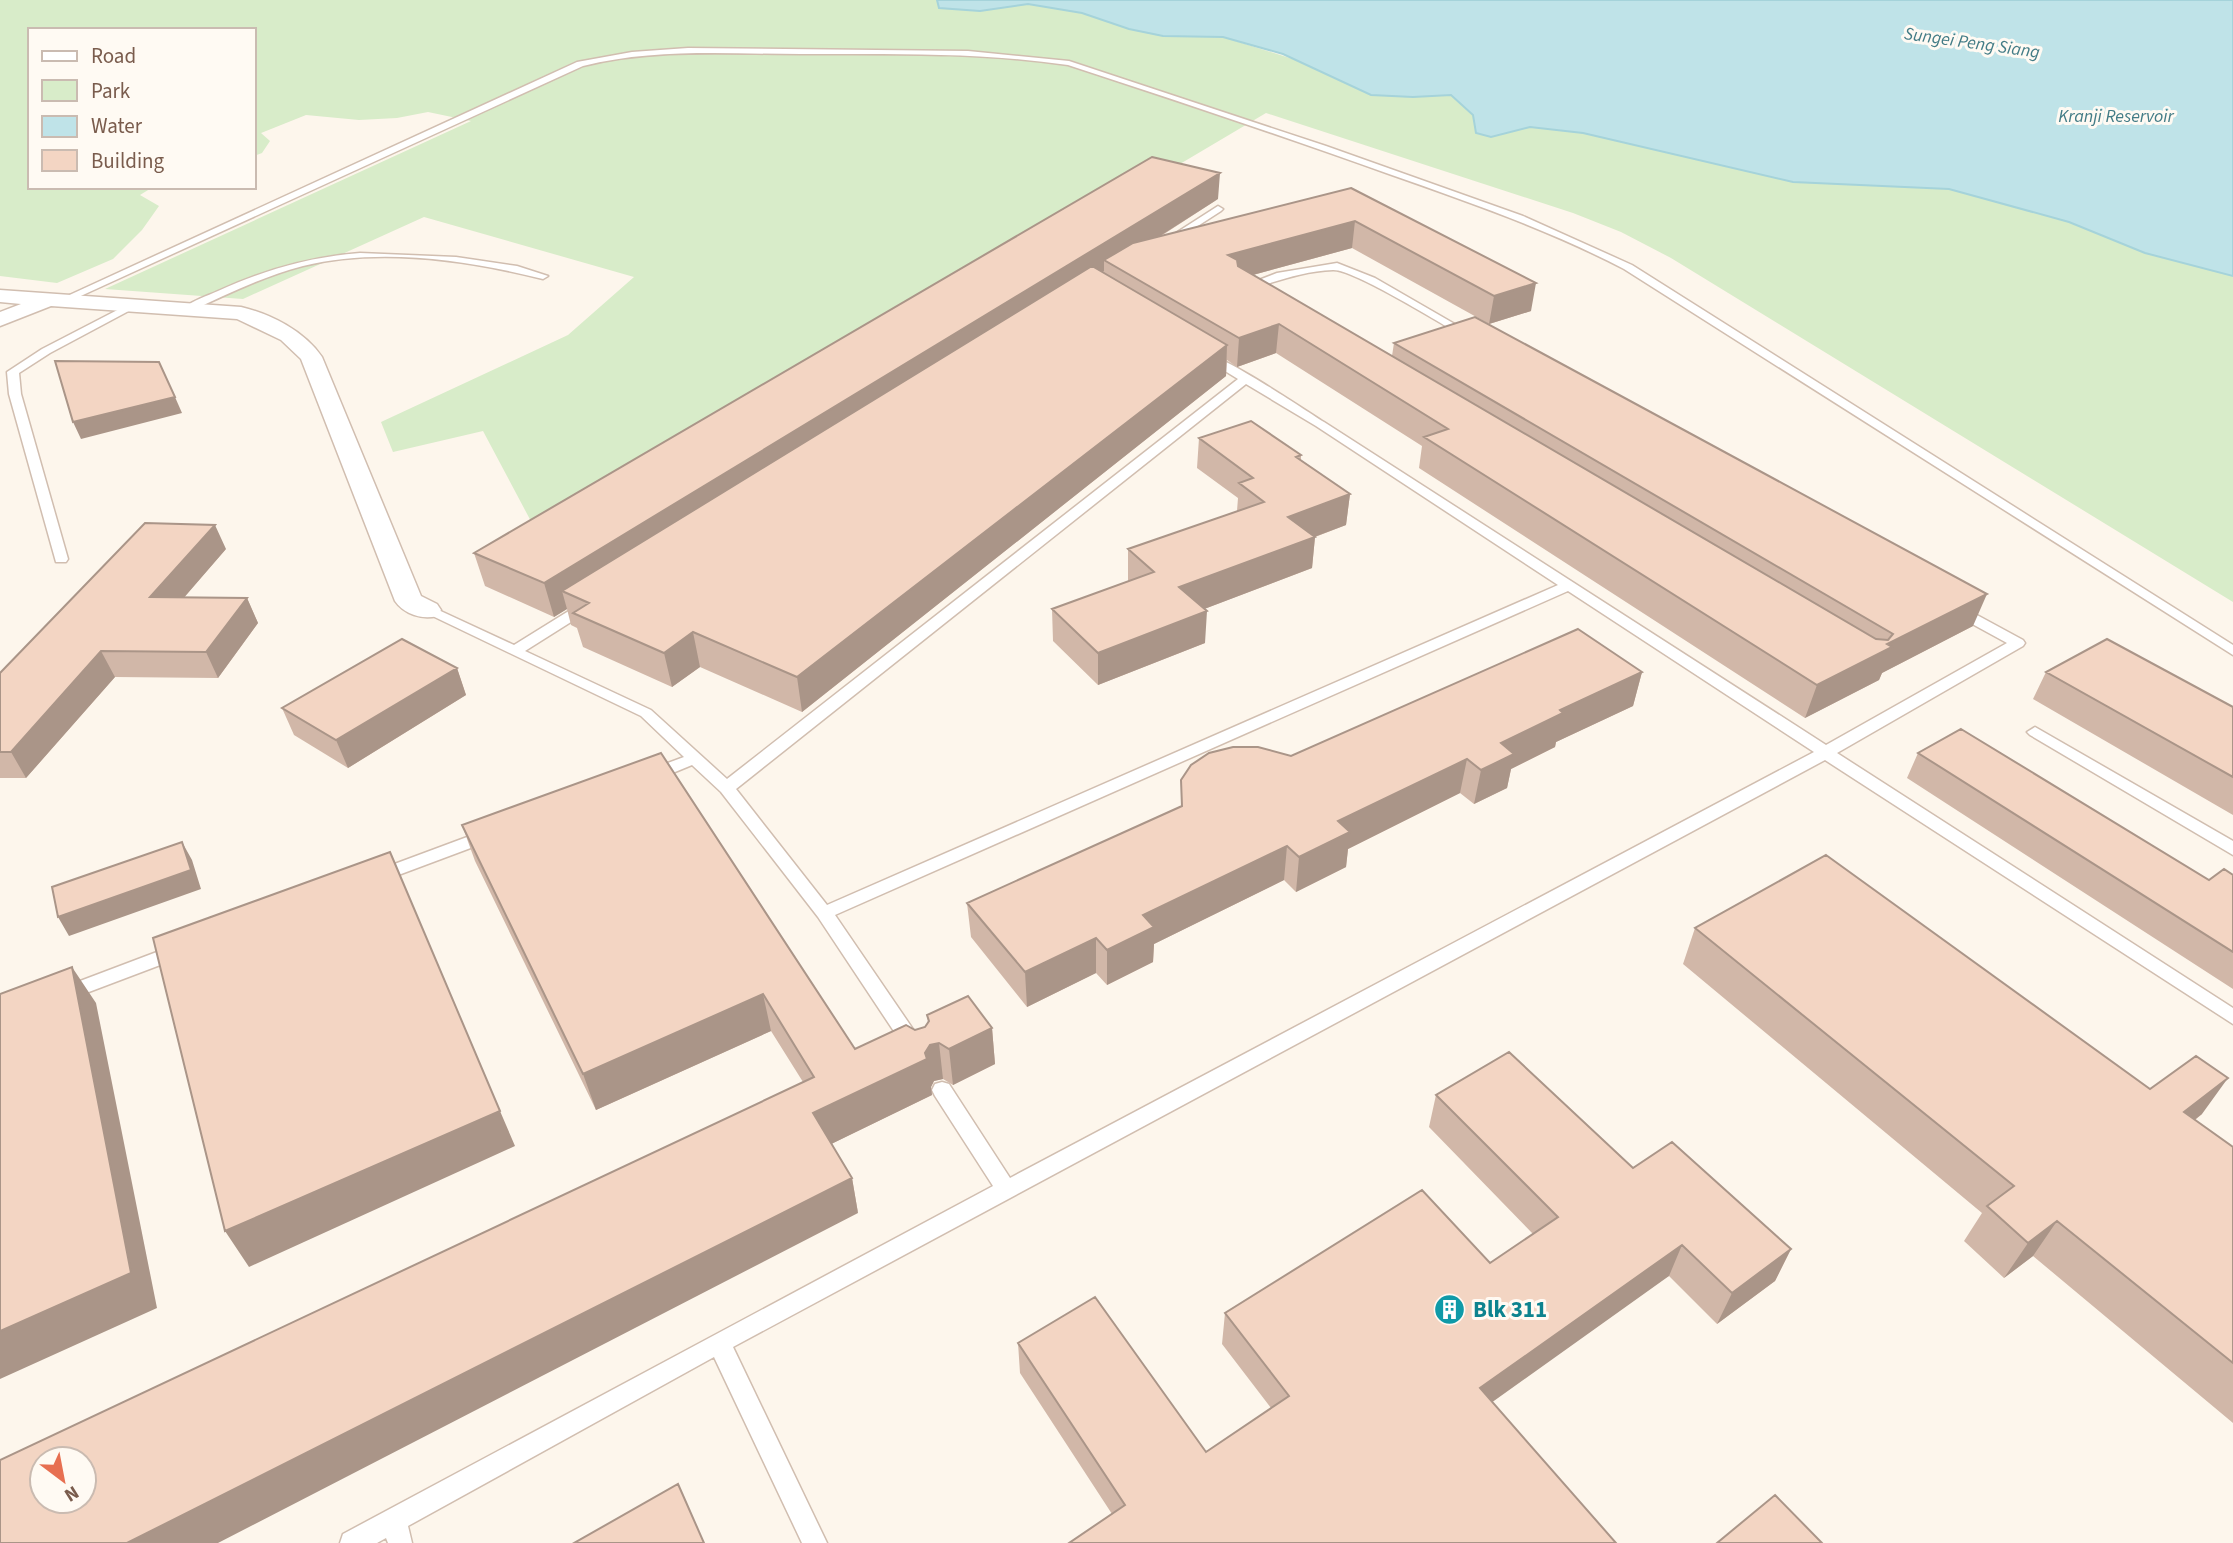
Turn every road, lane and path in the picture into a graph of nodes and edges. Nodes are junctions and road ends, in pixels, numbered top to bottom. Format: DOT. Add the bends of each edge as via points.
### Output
graph roads {
  1 [pos="1218,209"];
  2 [pos="1162,246"];
  3 [pos="543,276"];
  4 [pos="0,296"];
  5 [pos="58,299"];
  6 [pos="1259,300"];
  7 [pos="133,306"];
  8 [pos="190,308"];
  9 [pos="0,320"];
  10 [pos="1479,341"];
  11 [pos="1200,351"];
  12 [pos="1247,379"];
  13 [pos="61,559"];
  14 [pos="1568,586"];
  15 [pos="596,600"];
  16 [pos="1947,605"];
  17 [pos="427,610"];
  18 [pos="515,651"];
  19 [pos="2233,651"];
  20 [pos="2035,732"];
  21 [pos="1825,753"];
  22 [pos="695,758"];
  23 [pos="631,782"];
  24 [pos="727,788"];
  25 [pos="502,830"];
  26 [pos="2233,849"];
  27 [pos="360,883"];
  28 [pos="824,912"];
  29 [pos="193,946"];
  30 [pos="51,999"];
  31 [pos="2233,1017"];
  32 [pos="921,1056"];
  33 [pos="942,1090"];
  34 [pos="1007,1190"];
  35 [pos="719,1343"];
  36 [pos="397,1532"];
  37 [pos="352,1543"];
  38 [pos="815,1543"];
  1 -- 2 [label="lane"];
  3 -- 8 [label="lane" via="433,259 334,259 279,271"];
  4 -- 5 [label="street"];
  5 -- 7 [label="street"];
  5 -- 9 [label="street"];
  5 -- 19 [label="lane" via="601,58 745,51 1031,56 1069,63 1318,145 1587,244"];
  6 -- 10 [label="lane" via="1242,289 1281,275 1337,266"];
  7 -- 8 [label="street"];
  7 -- 13 [label="lane" via="13,372 15,394"];
  8 -- 17 [label="street" via="241,313 301,343 311,357 409,601"];
  11 -- 12 [label="lane"];
  12 -- 14 [label="lane"];
  12 -- 24 [label="lane"];
  14 -- 21 [label="lane"];
  14 -- 28 [label="lane"];
  15 -- 18 [label="lane"];
  16 -- 21 [label="lane" via="2018,643"];
  17 -- 18 [label="lane"];
  18 -- 22 [label="lane" via="646,713"];
  20 -- 26 [label="lane"];
  21 -- 31 [label="lane"];
  21 -- 34 [label="lane"];
  22 -- 23 [label="lane"];
  22 -- 24 [label="lane"];
  24 -- 28 [label="lane"];
  25 -- 27 [label="lane"];
  28 -- 32 [label="lane"];
  29 -- 30 [label="lane"];
  33 -- 34 [label="lane"];
  34 -- 35 [label="lane"];
  35 -- 36 [label="lane"];
  35 -- 38 [label="lane"];
  36 -- 37 [label="lane"];
}
